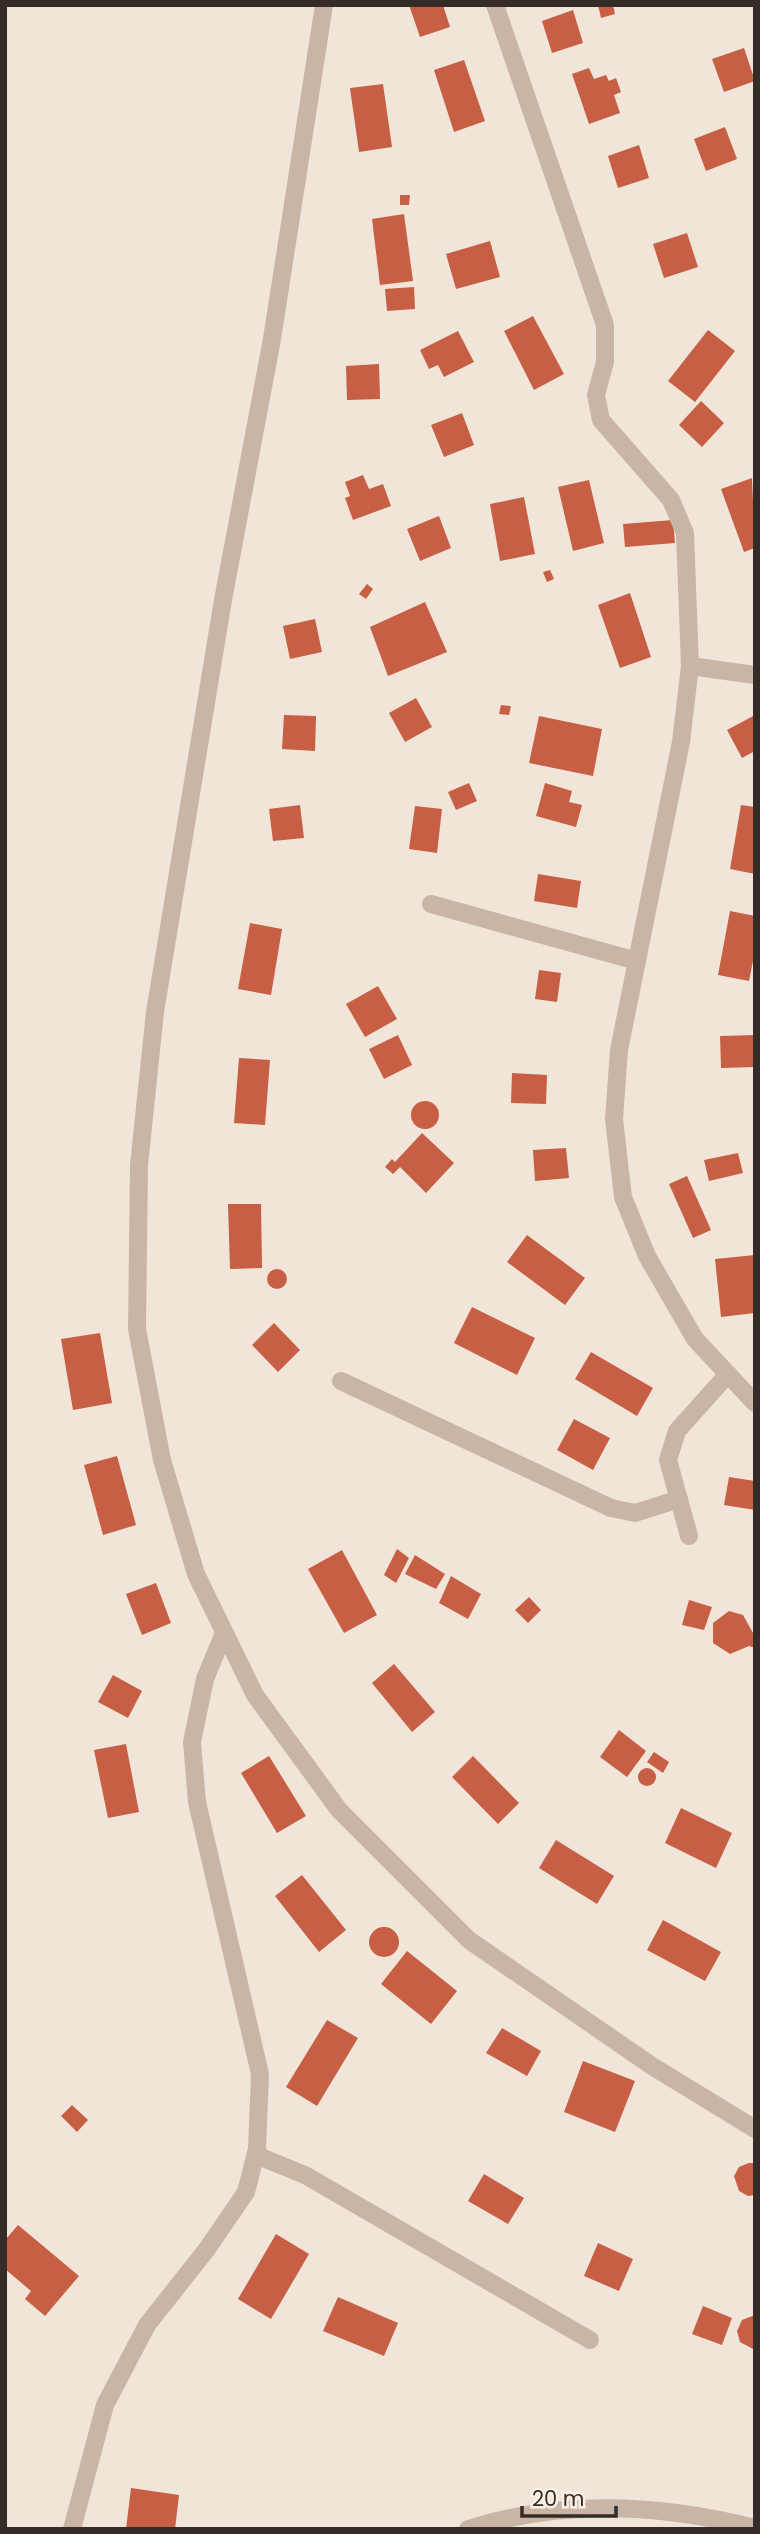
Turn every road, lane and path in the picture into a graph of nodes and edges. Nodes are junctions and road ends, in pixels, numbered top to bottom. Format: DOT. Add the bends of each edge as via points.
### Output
graph roads {
  1 [pos="324,5"];
  2 [pos="495,5"];
  3 [pos="690,666"];
  4 [pos="755,674"];
  5 [pos="431,904"];
  6 [pos="637,961"];
  7 [pos="728,1374"];
  8 [pos="341,1381"];
  9 [pos="755,1404"];
  10 [pos="678,1499"];
  11 [pos="689,1536"];
  12 [pos="224,1633"];
  13 [pos="755,2129"];
  14 [pos="256,2155"];
  15 [pos="590,2340"];
  16 [pos="755,2528"];
  17 [pos="72,2529"];
  18 [pos="468,2529"];
  1 -- 12 [label="street" via="272,340 223,600 155,1012 139,1165 137,1329 166,1472 196,1574"];
  2 -- 3 [label="street" via="605,325 605,362 596,395 601,420 671,500 685,533"];
  3 -- 4 [label="street"];
  3 -- 6 [label="street" via="681,742"];
  5 -- 6 [label="street"];
  6 -- 7 [label="street" via="619,1050 614,1119 623,1197 647,1256 695,1339"];
  7 -- 9 [label="street"];
  7 -- 10 [label="street" via="677,1431 668,1460"];
  8 -- 10 [label="street" via="611,1508 635,1513"];
  10 -- 11 [label="street"];
  12 -- 13 [label="street" via="254,1695 338,1810 469,1940 652,2066"];
  12 -- 14 [label="street" via="205,1679 192,1742 197,1802 260,2074"];
  14 -- 15 [label="street" via="305,2175"];
  14 -- 17 [label="street" via="246,2192 147,2325 105,2405"];
  16 -- 18 [label="street" via="705,2516 609,2506 506,2517"];
}
